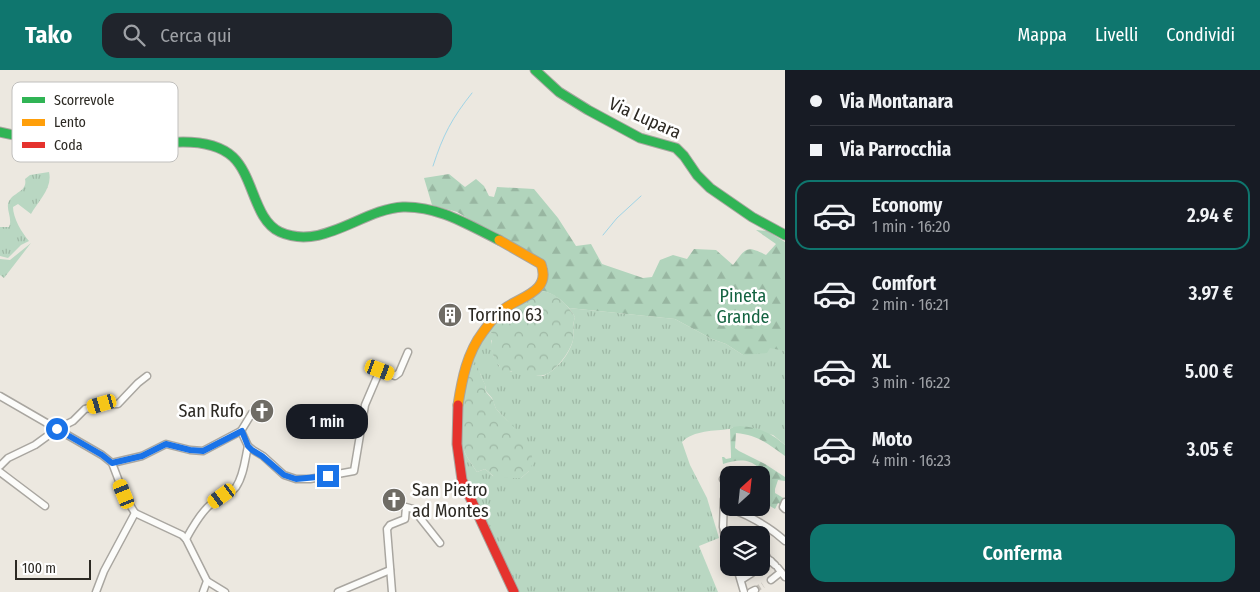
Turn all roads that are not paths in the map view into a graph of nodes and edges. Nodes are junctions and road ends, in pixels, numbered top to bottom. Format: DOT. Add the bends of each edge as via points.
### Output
graph roads {
  1 [pos="535,70"];
  2 [pos="178,142"];
  3 [pos="785,235"];
  4 [pos="408,352"];
  5 [pos="148,376"];
  6 [pos="0,396"];
  7 [pos="252,413"];
  8 [pos="57,429"];
  9 [pos="242,431"];
  10 [pos="248,446"];
  11 [pos="112,463"];
  12 [pos="0,466"];
  13 [pos="0,472"];
  14 [pos="785,502"];
  15 [pos="45,506"];
  16 [pos="785,509"];
  17 [pos="135,513"];
  18 [pos="744,516"];
  19 [pos="757,526"];
  20 [pos="770,533"];
  21 [pos="783,536"];
  22 [pos="186,539"];
  23 [pos="440,542"];
  24 [pos="770,559"];
  25 [pos="778,569"];
  26 [pos="390,570"];
  27 [pos="740,576"];
  28 [pos="747,576"];
  29 [pos="741,580"];
  30 [pos="771,580"];
  31 [pos="207,581"];
  32 [pos="96,592"];
  33 [pos="203,592"];
  34 [pos="225,592"];
  35 [pos="338,592"];
  36 [pos="392,592"];
  37 [pos="514,592"];
  38 [pos="744,592"];
  1 -- 3 [label="street, Via Lupara" via="559,92 588,110 647,141 676,148 710,188"];
  2 -- 37 [label="street" via="211,144 228,153 245,171 265,220 281,233 322,235 393,209 427,209 459,218 541,264 543,271 537,291 499,313 472,349 462,378 456,432 462,480"];
  4 -- 10 [label="street" via="395,376 380,370 365,405 354,471 296,479 284,475"];
  5 -- 8 [label="street" via="118,404 85,409"];
  6 -- 8 [label="street"];
  7 -- 9 [label="street"];
  8 -- 11 [label="street"];
  8 -- 12 [label="street"];
  9 -- 10 [label="street"];
  9 -- 11 [label="street" via="203,451 166,444 142,456"];
  10 -- 22 [label="street" via="237,486 209,505"];
  11 -- 17 [label="street"];
  13 -- 15 [label="street"];
  14 -- 16 [label="street"];
  17 -- 22 [label="street" via="182,534"];
  17 -- 32 [label="street"];
  18 -- 19 [label="street"];
  20 -- 21 [label="street"];
  22 -- 31 [label="street"];
  23 -- 26 [label="street" via="413,509 406,507 404,520 387,529"];
  24 -- 25 [label="street"];
  25 -- 30 [label="street"];
  26 -- 35 [label="street"];
  26 -- 36 [label="street"];
  27 -- 29 [label="street"];
  28 -- 29 [label="street"];
  29 -- 38 [label="street"];
  31 -- 33 [label="street"];
  31 -- 34 [label="street"];
}
